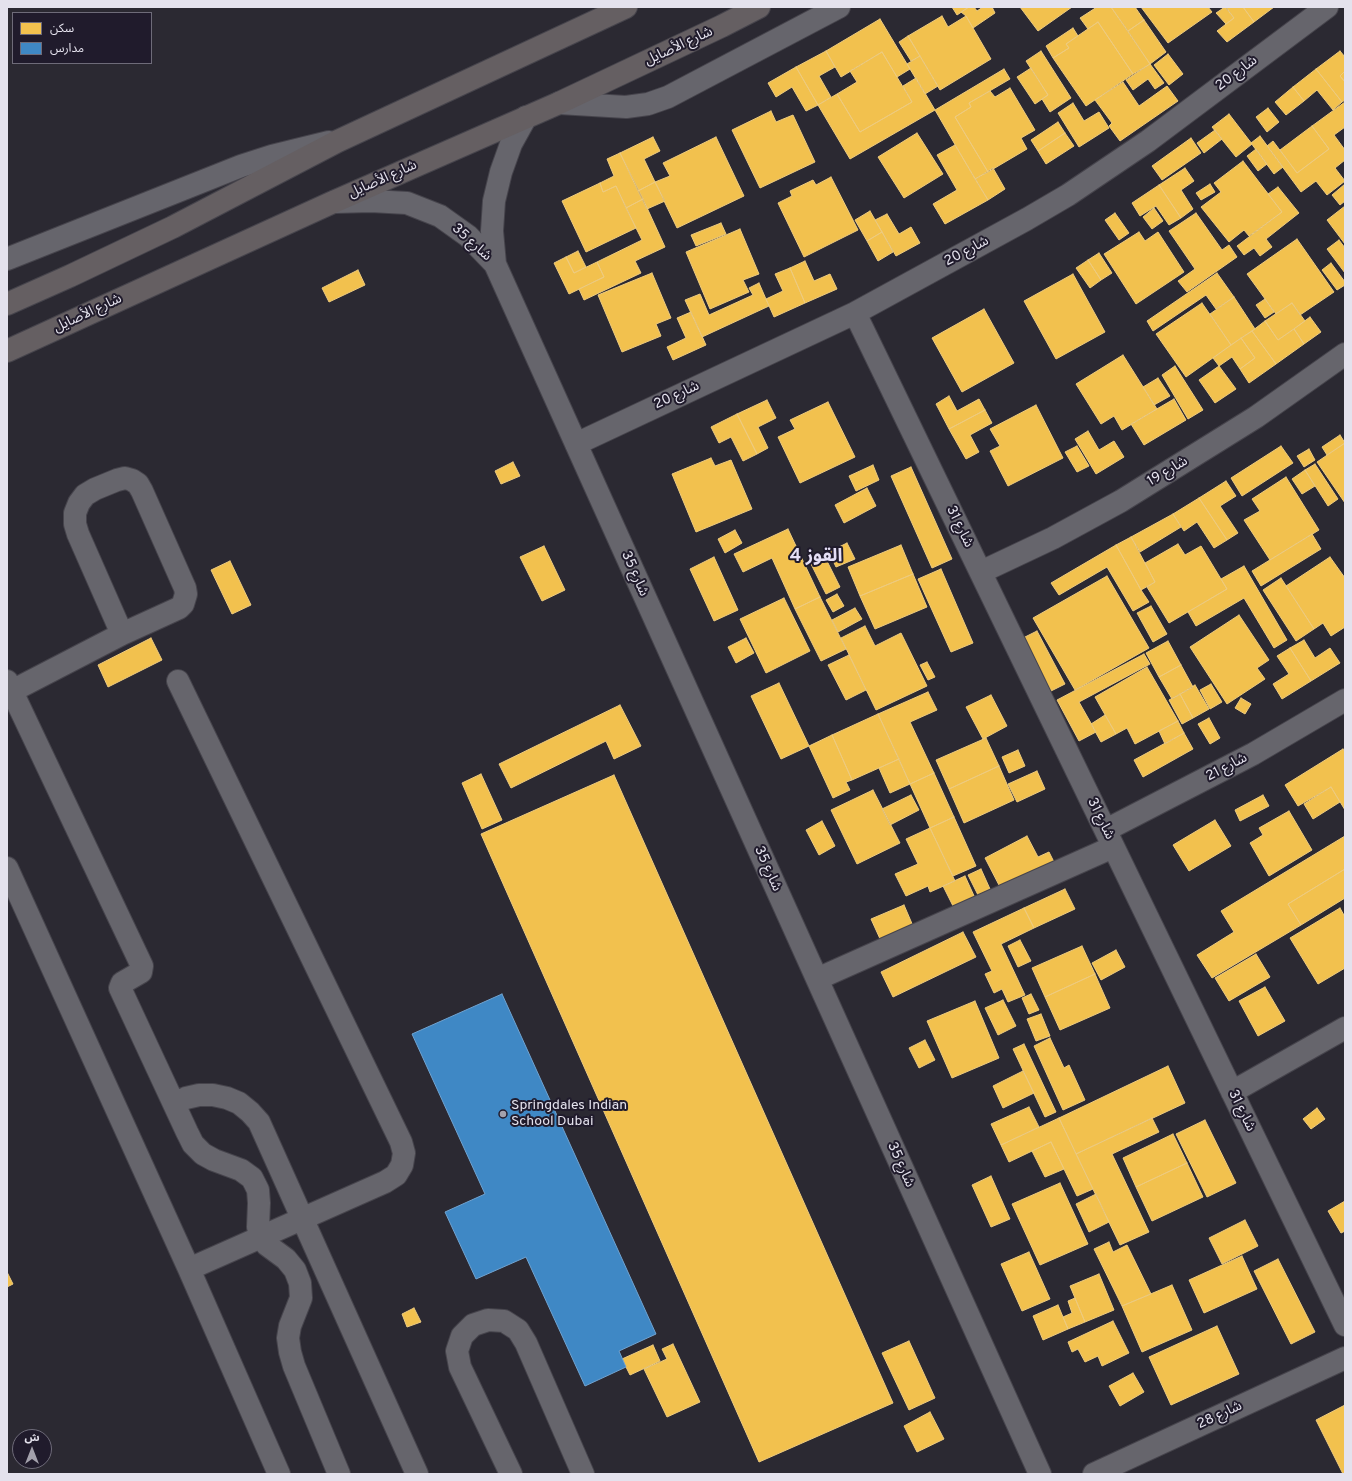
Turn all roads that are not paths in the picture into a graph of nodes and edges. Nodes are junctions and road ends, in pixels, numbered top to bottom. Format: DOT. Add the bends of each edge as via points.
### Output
graph roads {
  1 [pos="626,7"];
  2 [pos="759,7"];
  3 [pos="839,7"];
  4 [pos="1327,7"];
  5 [pos="559,103"];
  6 [pos="526,117"];
  7 [pos="338,141"];
  8 [pos="331,203"];
  9 [pos="7,259"];
  10 [pos="495,264"];
  11 [pos="7,304"];
  12 [pos="856,313"];
  13 [pos="7,351"];
  14 [pos="1345,354"];
  15 [pos="576,444"];
  16 [pos="981,572"];
  17 [pos="122,634"];
  18 [pos="178,681"];
  19 [pos="9,686"];
  20 [pos="1345,700"];
  21 [pos="1110,839"];
  22 [pos="7,868"];
  23 [pos="817,979"];
  24 [pos="1345,1028"];
  25 [pos="1232,1092"];
  26 [pos="174,1104"];
  27 [pos="303,1220"];
  28 [pos="262,1238"];
  29 [pos="189,1269"];
  30 [pos="1345,1325"];
  31 [pos="1345,1358"];
  32 [pos="280,1474"];
  33 [pos="340,1474"];
  34 [pos="417,1474"];
  35 [pos="511,1474"];
  36 [pos="583,1474"];
  37 [pos="1040,1474"];
  38 [pos="1094,1474"];
  1 -- 7 [label="main road"];
  2 -- 5 [label="main road, شارع الأصايل"];
  3 -- 5 [label="street" via="668,98 626,107"];
  4 -- 12 [label="street, شارع 20" via="1148,141 1074,191"];
  5 -- 6 [label="main road, شارع الأصايل"];
  6 -- 8 [label="main road, شارع الأصايل"];
  6 -- 10 [label="street, شارع 35" via="511,144 500,172 494,201 492,231"];
  7 -- 9 [label="street" via="297,149 241,166"];
  7 -- 11 [label="main road" via="173,227"];
  8 -- 10 [label="street, شارع 35" via="371,201 406,204 440,216 468,236"];
  8 -- 13 [label="main road, شارع الأصايل"];
  10 -- 15 [label="street, شارع 35"];
  12 -- 15 [label="street, شارع 20"];
  12 -- 16 [label="street, شارع 31"];
  14 -- 16 [label="street, شارع 19" via="1256,417 1121,501 1053,538"];
  15 -- 23 [label="street, شارع 35"];
  16 -- 21 [label="street, شارع 31"];
  17 -- 17 [label="street" via="179,608 186,594 142,491 138,484 125,478 85,495 78,503 75,513 78,534"];
  17 -- 19 [label="street"];
  18 -- 27 [label="street" via="401,1142 404,1153 402,1165 396,1175"];
  19 -- 26 [label="street" via="142,966 141,972 122,983 120,988"];
  20 -- 21 [label="street, شارع 21"];
  21 -- 23 [label="street, شارع 21"];
  21 -- 25 [label="street, شارع 31"];
  22 -- 29 [label="street"];
  23 -- 37 [label="street, شارع 35"];
  24 -- 25 [label="street"];
  25 -- 30 [label="street, شارع 31"];
  26 -- 27 [label="street" via="186,1098 213,1095 227,1098 250,1112 265,1134"];
  26 -- 28 [label="street" via="193,1144 203,1154 241,1170 252,1178 258,1190 258,1227"];
  27 -- 28 [label="street"];
  27 -- 34 [label="street"];
  28 -- 29 [label="street"];
  28 -- 33 [label="street" via="286,1259 295,1270 300,1283 301,1298 288,1338 290,1352"];
  29 -- 32 [label="street"];
  31 -- 38 [label="street, شارع 28"];
  35 -- 36 [label="street" via="460,1367 458,1352 462,1336 473,1325 488,1320 504,1321 518,1330"];
}
